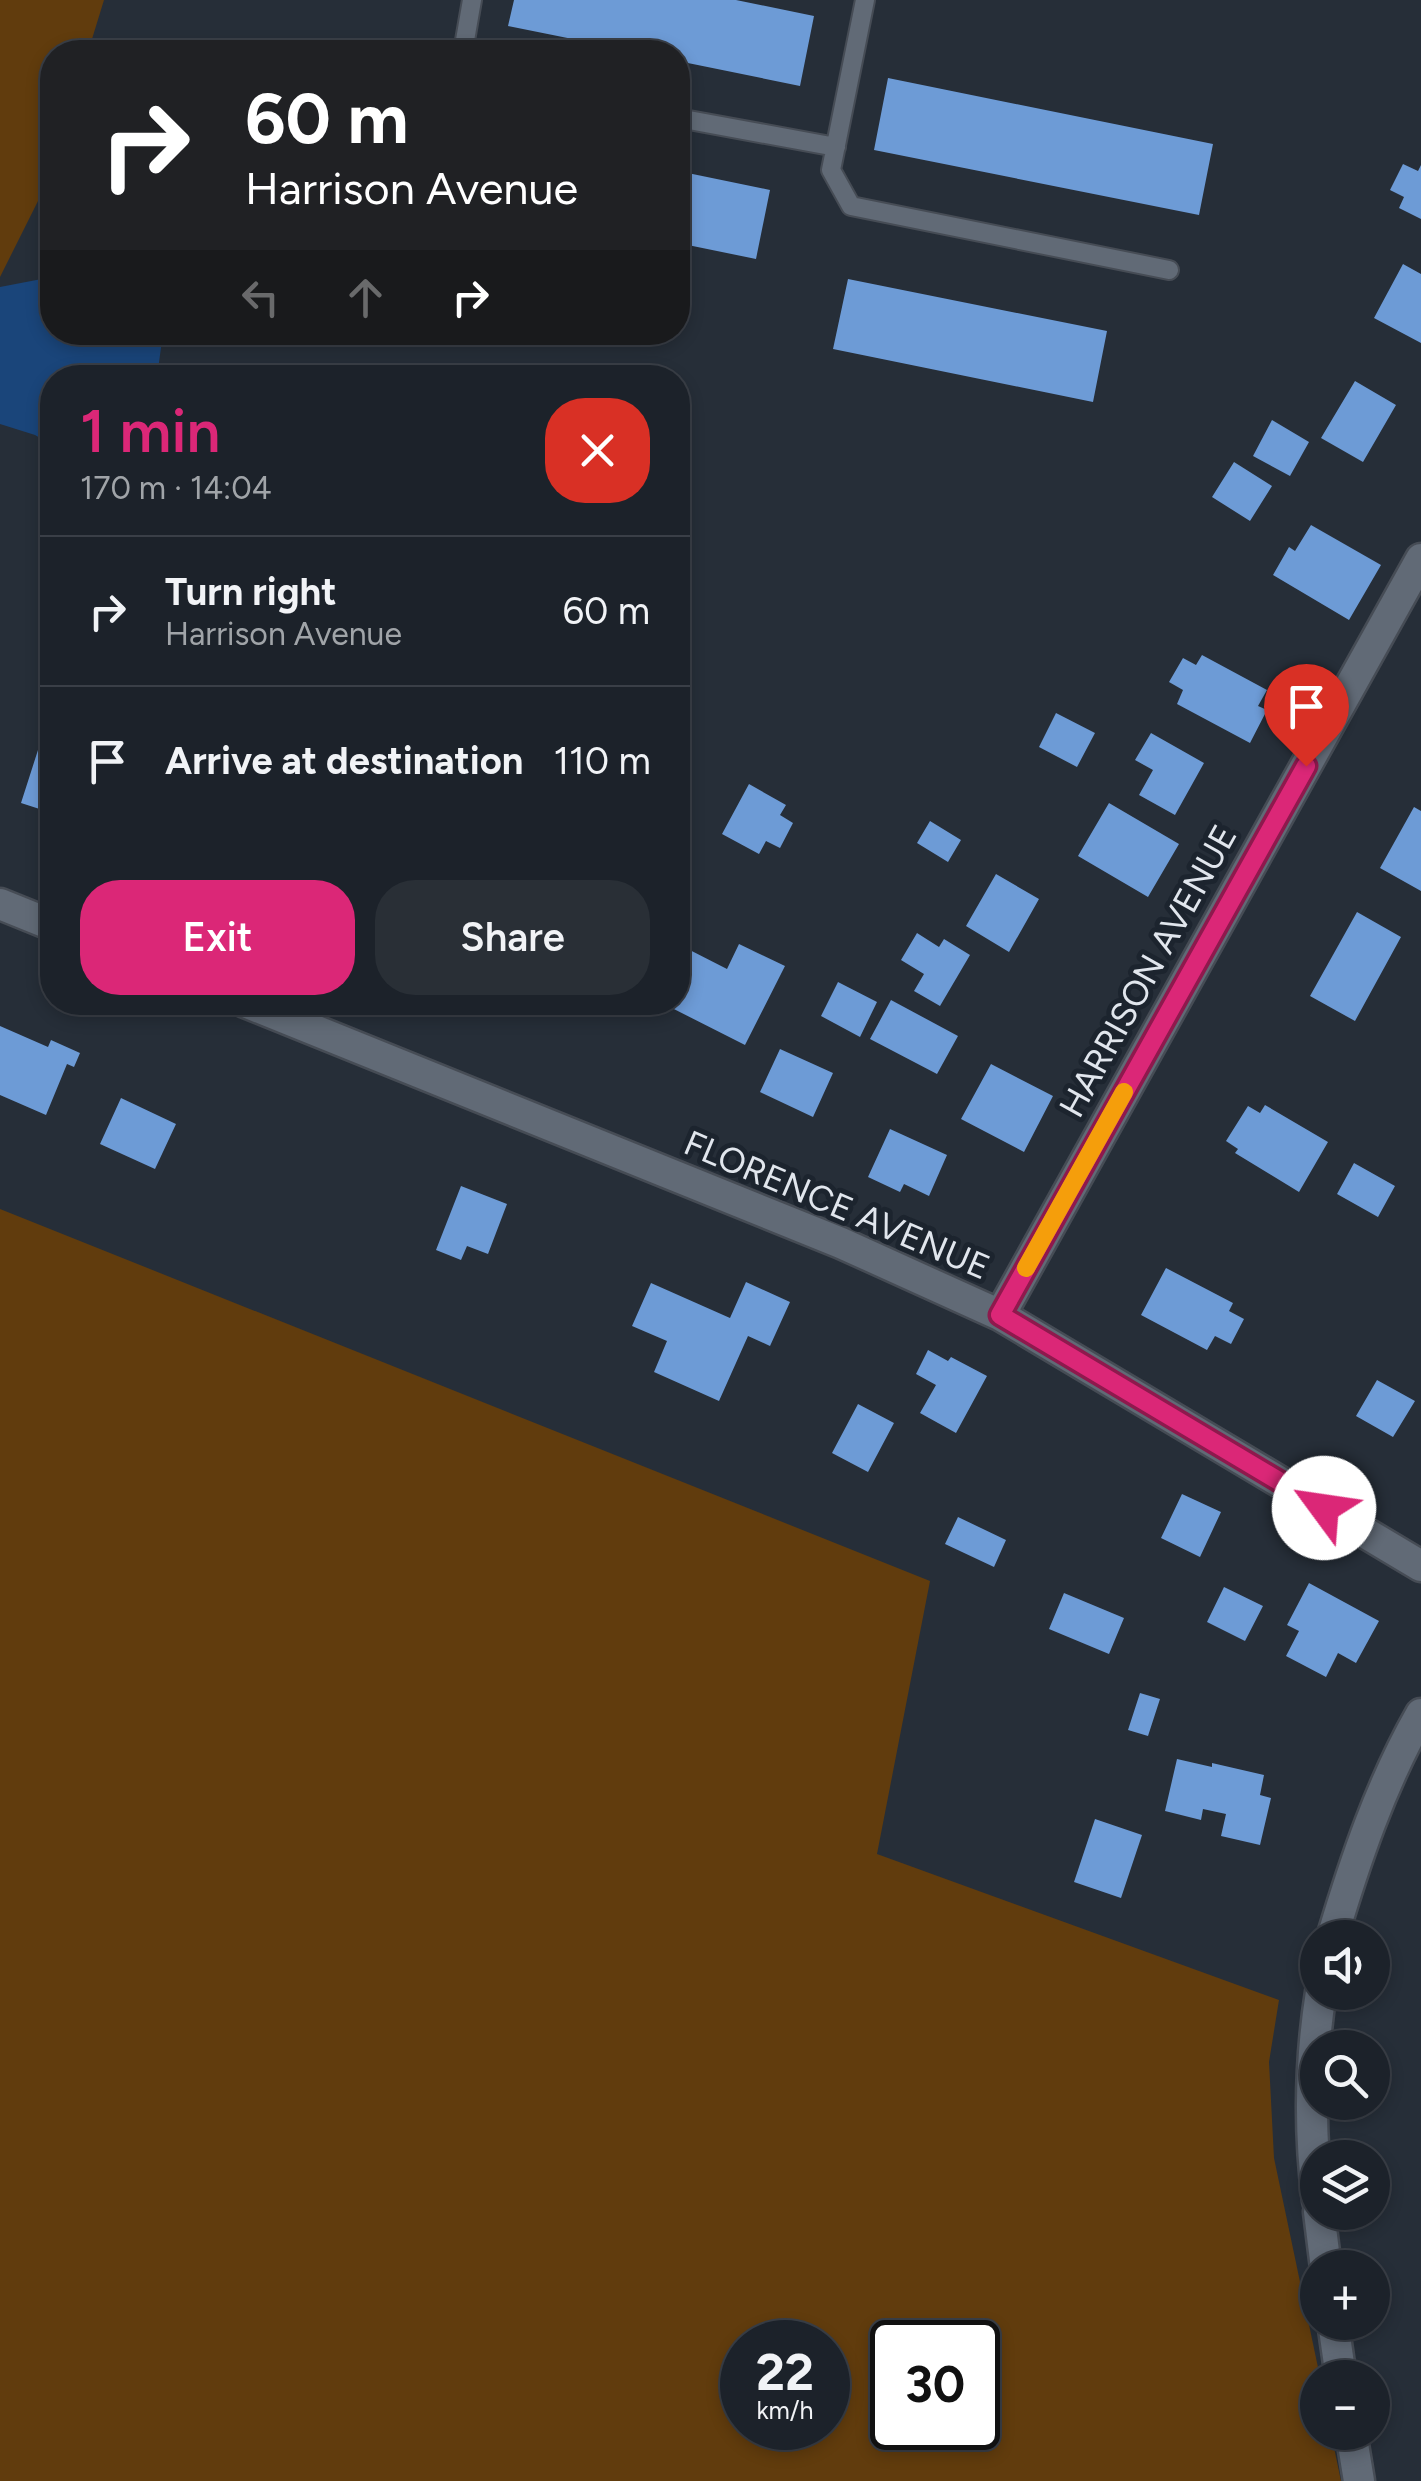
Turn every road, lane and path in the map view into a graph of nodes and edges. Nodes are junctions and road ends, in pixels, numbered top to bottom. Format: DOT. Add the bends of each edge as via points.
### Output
graph roads {
  1 [pos="472,0"];
  2 [pos="864,0"];
  3 [pos="465,40"];
  4 [pos="690,120"];
  5 [pos="836,147"];
  6 [pos="1169,270"];
  7 [pos="1421,560"];
  8 [pos="0,904"];
  9 [pos="40,920"];
  10 [pos="277,1015"];
  11 [pos="1000,1315"];
  12 [pos="1421,1566"];
  13 [pos="1421,1714"];
  14 [pos="1337,1920"];
  15 [pos="1318,2010"];
  16 [pos="1313,2140"];
  17 [pos="1354,2450"];
  18 [pos="1359,2481"];
  1 -- 3 [label="lane"];
  2 -- 5 [label="lane"];
  4 -- 5 [label="lane"];
  5 -- 6 [label="lane" via="832,170 850,206"];
  7 -- 11 [label="street, HARRISON AVENUE"];
  8 -- 9 [label="street"];
  10 -- 11 [label="street, FLORENCE AVENUE" via="841,1243"];
  11 -- 12 [label="street, FLORENCE AVENUE"];
  13 -- 14 [label="street" via="1378,1804"];
  15 -- 16 [label="street"];
  17 -- 18 [label="street"];
}
